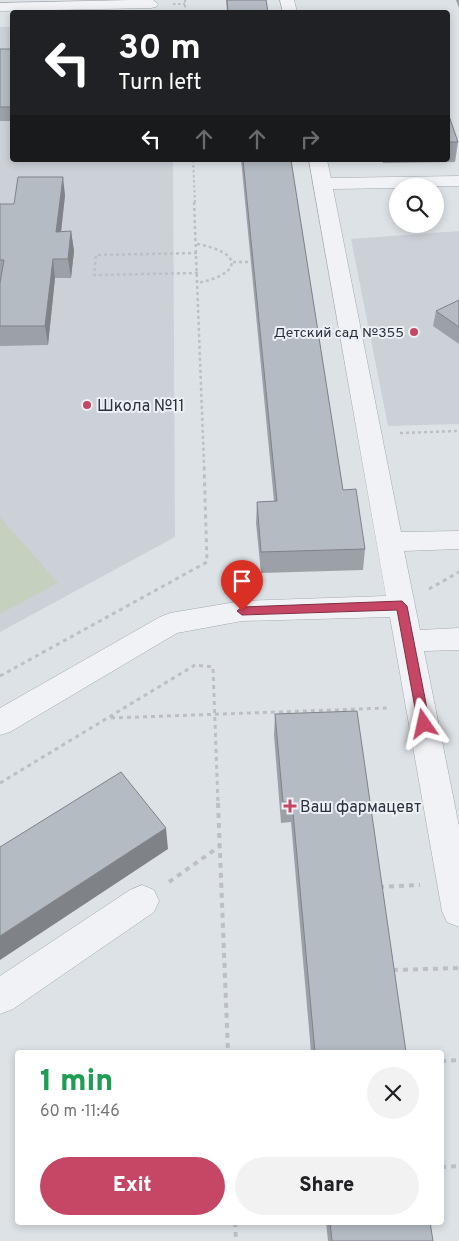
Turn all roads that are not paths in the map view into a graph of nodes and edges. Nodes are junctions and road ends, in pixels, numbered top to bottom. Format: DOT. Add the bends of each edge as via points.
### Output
graph roads {
  1 [pos="151,4"];
  2 [pos="0,7"];
  3 [pos="318,162"];
  4 [pos="459,181"];
  5 [pos="322,184"];
  6 [pos="459,540"];
  7 [pos="390,542"];
  8 [pos="402,606"];
  9 [pos="459,639"];
  10 [pos="408,641"];
  11 [pos="0,723"];
  12 [pos="456,897"];
  13 [pos="142,901"];
  14 [pos="0,997"];
  1 -- 2 [label="street"];
  3 -- 5 [label="street"];
  4 -- 5 [label="street"];
  5 -- 7 [label="street"];
  6 -- 7 [label="street"];
  7 -- 8 [label="street"];
  8 -- 10 [label="street"];
  8 -- 11 [label="street" via="242,611 170,624"];
  9 -- 10 [label="street"];
  10 -- 12 [label="street"];
  13 -- 14 [label="street"];
}
